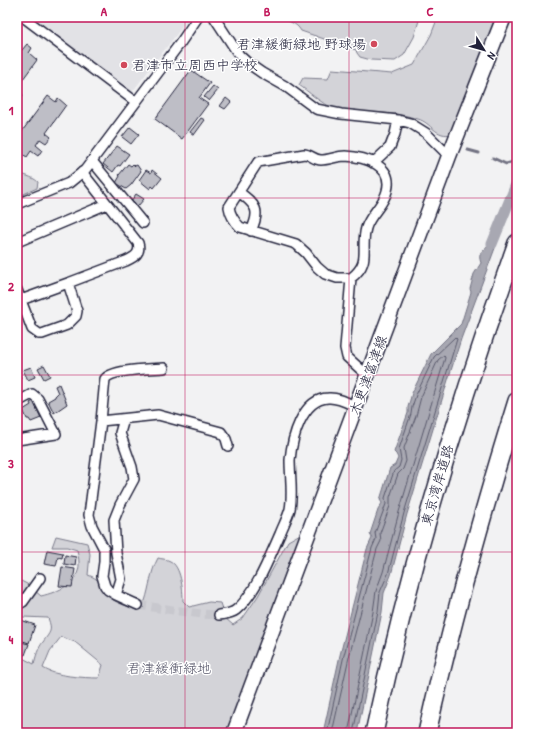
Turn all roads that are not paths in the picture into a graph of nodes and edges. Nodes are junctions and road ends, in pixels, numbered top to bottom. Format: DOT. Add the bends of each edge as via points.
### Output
graph roads {
  1 [pos="23,17"];
  2 [pos="198,17"];
  3 [pos="214,17"];
  4 [pos="504,17"];
  5 [pos="136,102"];
  6 [pos="398,120"];
  7 [pos="449,156"];
  8 [pos="92,161"];
  9 [pos="373,163"];
  10 [pos="82,172"];
  11 [pos="239,192"];
  12 [pos="17,204"];
  13 [pos="107,204"];
  14 [pos="143,223"];
  15 [pos="251,231"];
  16 [pos="17,242"];
  17 [pos="517,243"];
  18 [pos="351,278"];
  19 [pos="68,283"];
  20 [pos="17,290"];
  21 [pos="21,300"];
  22 [pos="164,368"];
  23 [pos="368,376"];
  24 [pos="517,400"];
  25 [pos="17,402"];
  26 [pos="357,407"];
  27 [pos="124,418"];
  28 [pos="101,421"];
  29 [pos="17,440"];
  30 [pos="228,446"];
  31 [pos="40,578"];
  32 [pos="116,595"];
  33 [pos="17,605"];
  34 [pos="138,605"];
  35 [pos="219,615"];
  36 [pos="234,733"];
  37 [pos="374,733"];
  38 [pos="427,733"];
  1 -- 5 [label="street"];
  2 -- 5 [label="street"];
  3 -- 6 [label="street" via="249,64 316,109"];
  4 -- 7 [label="main road, 木更津富津線"];
  5 -- 8 [label="street"];
  6 -- 7 [label="street" via="410,123 426,133"];
  6 -- 9 [label="street" via="390,147"];
  7 -- 23 [label="main road, 木更津富津線"];
  8 -- 10 [label="street"];
  8 -- 14 [label="street"];
  9 -- 11 [label="street" via="344,156 321,160 304,154 258,162"];
  9 -- 18 [label="street" via="386,173 388,189 384,200 368,221 363,263"];
  10 -- 12 [label="street" via="69,183"];
  10 -- 13 [label="street"];
  11 -- 15 [label="street" via="256,209"];
  11 -- 15 [label="street" via="229,207 236,223"];
  13 -- 16 [label="street"];
  13 -- 19 [label="street" via="138,243 138,253 126,261"];
  15 -- 18 [label="street" via="296,244 329,276"];
  17 -- 37 [label="highway, 東京湾岸道路" via="457,417 405,599"];
  18 -- 23 [label="street" via="345,348 347,358"];
  19 -- 21 [label="street"];
  19 -- 21 [label="street" via="77,311 76,316 67,325 38,334 32,329"];
  20 -- 21 [label="street"];
  22 -- 28 [label="street" via="108,376 104,385"];
  23 -- 26 [label="main road, 木更津富津線"];
  24 -- 38 [label="highway" via="468,564"];
  25 -- 29 [label="street" via="32,394 38,398 56,434"];
  26 -- 35 [label="street" via="329,397 311,404 306,410 296,433 290,458 290,504 287,518 269,559 249,594 238,609"];
  26 -- 36 [label="main road, 木更津富津線"];
  27 -- 28 [label="street"];
  27 -- 30 [label="street" via="158,415 221,432"];
  27 -- 32 [label="street" via="120,433 134,479 114,520 121,579"];
  28 -- 32 [label="street" via="89,515 104,549 103,581 108,590"];
  31 -- 33 [label="street" via="23,602"];
  32 -- 34 [label="street"];
}
